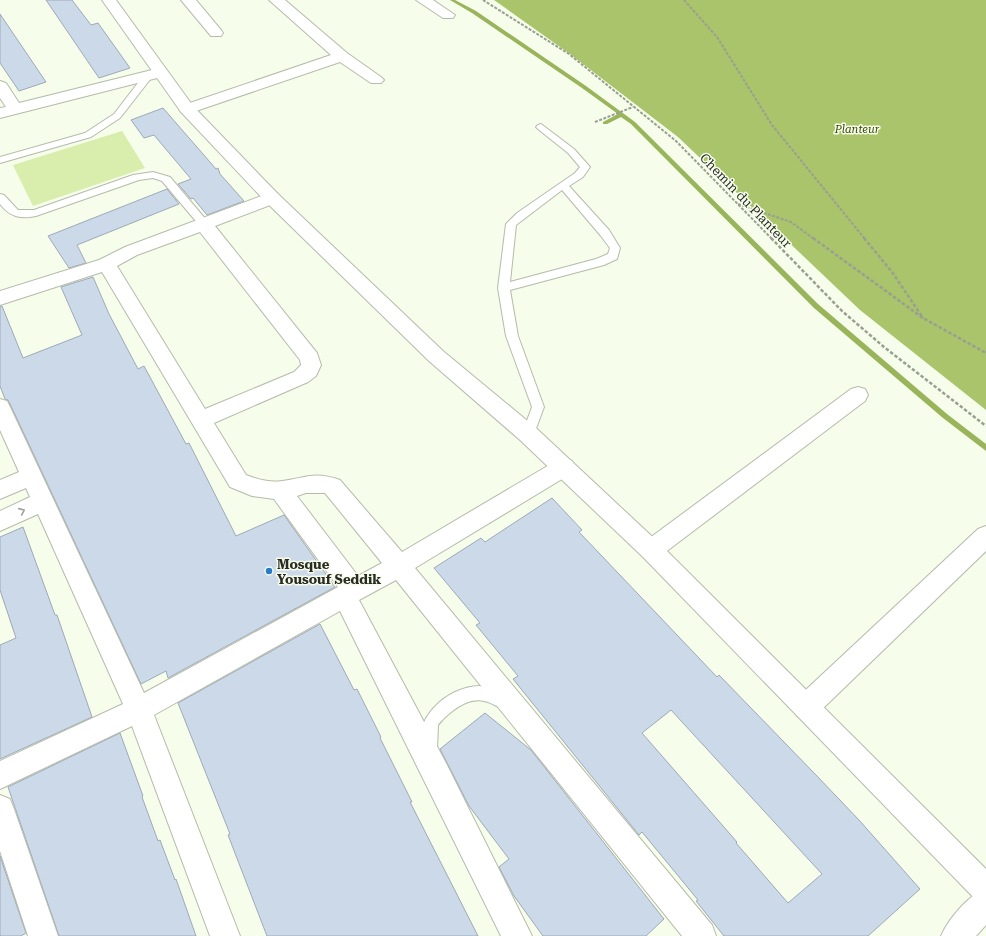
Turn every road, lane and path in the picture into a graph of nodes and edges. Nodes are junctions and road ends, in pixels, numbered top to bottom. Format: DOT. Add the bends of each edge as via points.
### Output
graph roads {
  1 [pos="109,0"];
  2 [pos="188,0"];
  3 [pos="276,0"];
  4 [pos="423,0"];
  5 [pos="483,0"];
  6 [pos="684,0"];
  7 [pos="448,15"];
  8 [pos="216,34"];
  9 [pos="342,56"];
  10 [pos="154,75"];
  11 [pos="376,80"];
  12 [pos="0,86"];
  13 [pos="634,107"];
  14 [pos="187,109"];
  15 [pos="7,111"];
  16 [pos="595,122"];
  17 [pos="541,127"];
  18 [pos="0,160"];
  19 [pos="563,185"];
  20 [pos="0,197"];
  21 [pos="272,198"];
  22 [pos="737,203"];
  23 [pos="204,224"];
  24 [pos="106,264"];
  25 [pos="504,288"];
  26 [pos="0,298"];
  27 [pos="923,318"];
  28 [pos="986,353"];
  29 [pos="858,395"];
  30 [pos="0,407"];
  31 [pos="200,420"];
  32 [pos="986,426"];
  33 [pos="528,434"];
  34 [pos="564,467"];
  35 [pos="32,476"];
  36 [pos="0,490"];
  37 [pos="281,491"];
  38 [pos="44,501"];
  39 [pos="0,521"];
  40 [pos="986,536"];
  41 [pos="651,550"];
  42 [pos="400,566"];
  43 [pos="350,594"];
  44 [pos="806,707"];
  45 [pos="515,708"];
  46 [pos="139,710"];
  47 [pos="429,760"];
  48 [pos="0,775"];
  49 [pos="0,809"];
  50 [pos="986,890"];
  51 [pos="986,904"];
  52 [pos="43,936"];
  53 [pos="225,936"];
  54 [pos="517,936"];
  55 [pos="701,936"];
  56 [pos="956,936"];
  1 -- 10 [label="street"];
  2 -- 8 [label="street"];
  3 -- 9 [label="street"];
  4 -- 7 [label="street"];
  5 -- 13 [label="path, Chemin du Planteur" via="569,54"];
  6 -- 27 [label="path" via="718,37 772,125 892,272"];
  9 -- 11 [label="street"];
  9 -- 14 [label="street"];
  10 -- 14 [label="street"];
  10 -- 15 [label="street"];
  10 -- 18 [label="lane" via="117,116 88,135"];
  12 -- 15 [label="street"];
  13 -- 16 [label="path"];
  13 -- 22 [label="path, Chemin du Planteur" via="676,141"];
  14 -- 21 [label="street"];
  17 -- 19 [label="lane" via="585,166 579,175"];
  19 -- 25 [label="lane" via="511,224"];
  19 -- 25 [label="lane" via="605,233 615,248 613,256 600,262"];
  20 -- 23 [label="lane" via="10,212 22,216 137,177 153,174 166,179"];
  21 -- 23 [label="street"];
  21 -- 33 [label="street" via="436,356"];
  22 -- 27 [label="path" via="792,222"];
  22 -- 32 [label="path, Chemin du Planteur" via="842,312"];
  23 -- 24 [label="street" via="131,251"];
  23 -- 31 [label="street" via="310,358 311,365 302,377"];
  24 -- 26 [label="street"];
  24 -- 31 [label="street"];
  25 -- 33 [label="lane" via="512,336 538,407"];
  27 -- 28 [label="path"];
  29 -- 41 [label="street"];
  30 -- 35 [label="street"];
  31 -- 37 [label="street" via="238,481 252,487"];
  33 -- 34 [label="street"];
  34 -- 41 [label="street"];
  34 -- 42 [label="street"];
  35 -- 36 [label="street"];
  35 -- 38 [label="street"];
  37 -- 42 [label="street" via="312,482 332,486"];
  37 -- 43 [label="street"];
  39 -- 38 [label="street, one-way"];
  38 -- 46 [label="street"];
  40 -- 44 [label="street"];
  41 -- 44 [label="street"];
  42 -- 43 [label="street"];
  42 -- 45 [label="street"];
  43 -- 46 [label="street"];
  43 -- 47 [label="street"];
  44 -- 50 [label="street"];
  45 -- 47 [label="lane" via="495,697 478,693 458,700 440,711 430,725"];
  45 -- 55 [label="street"];
  46 -- 48 [label="street"];
  46 -- 53 [label="street"];
  47 -- 54 [label="street"];
  49 -- 52 [label="street"];
  51 -- 56 [label="street"];
}
